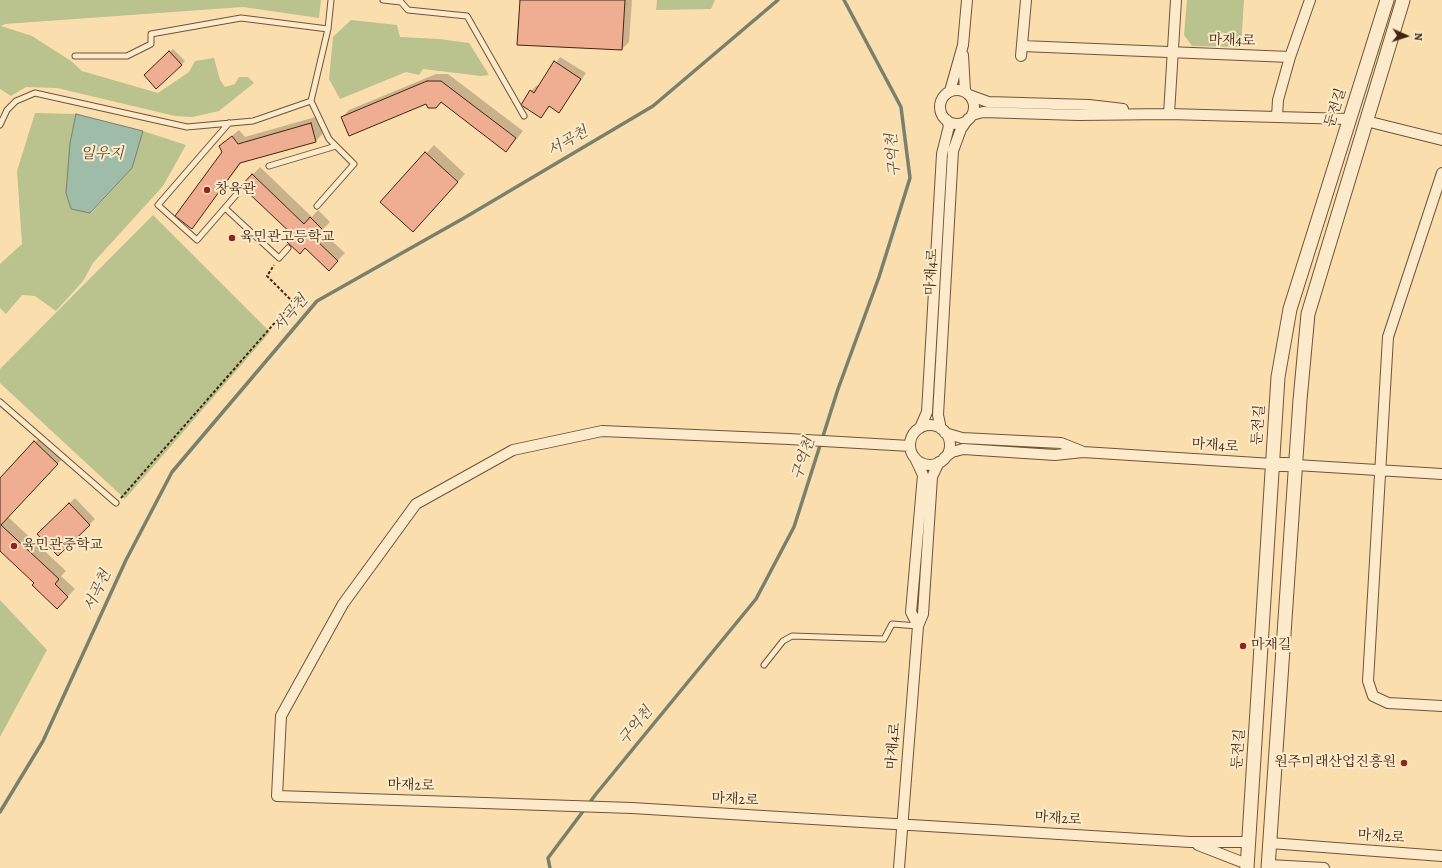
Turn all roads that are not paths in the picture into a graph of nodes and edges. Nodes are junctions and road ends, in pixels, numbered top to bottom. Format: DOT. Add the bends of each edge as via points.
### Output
graph roads {
  1 [pos="331,0"];
  2 [pos="383,0"];
  3 [pos="967,0"];
  4 [pos="1026,0"];
  5 [pos="1176,0"];
  6 [pos="1310,0"];
  7 [pos="1387,0"];
  8 [pos="1403,0"];
  9 [pos="328,29"];
  10 [pos="963,45"];
  11 [pos="1173,52"];
  12 [pos="75,56"];
  13 [pos="1290,57"];
  14 [pos="950,91"];
  15 [pos="967,93"];
  16 [pos="311,101"];
  17 [pos="1169,114"];
  18 [pos="524,116"];
  19 [pos="970,117"];
  20 [pos="1277,117"];
  21 [pos="1349,119"];
  22 [pos="947,120"];
  23 [pos="1366,121"];
  24 [pos="229,123"];
  25 [pos="0,125"];
  26 [pos="1442,140"];
  27 [pos="336,146"];
  28 [pos="269,166"];
  29 [pos="1442,173"];
  30 [pos="236,195"];
  31 [pos="317,206"];
  32 [pos="225,208"];
  33 [pos="288,248"];
  34 [pos="0,402"];
  35 [pos="920,428"];
  36 [pos="943,431"];
  37 [pos="910,446"];
  38 [pos="1083,452"];
  39 [pos="915,458"];
  40 [pos="942,460"];
  41 [pos="1273,464"];
  42 [pos="1296,465"];
  43 [pos="1379,470"];
  44 [pos="1442,474"];
  45 [pos="116,503"];
  46 [pos="918,626"];
  47 [pos="764,665"];
  48 [pos="1442,706"];
  49 [pos="901,824"];
  50 [pos="1190,842"];
  51 [pos="1249,842"];
  52 [pos="1270,843"];
  53 [pos="1442,856"];
  54 [pos="1247,866"];
  55 [pos="1268,866"];
  56 [pos="899,868"];
  57 [pos="1324,868"];
  1 -- 9 [label="lane"];
  2 -- 18 [label="lane" via="401,2 408,10 467,16"];
  3 -- 10 [label="street"];
  4 -- 11 [label="street, 마재4로" via="1022,51"];
  5 -- 11 [label="street"];
  6 -- 13 [label="street"];
  7 -- 21 [label="street, 둔전길"];
  8 -- 23 [label="street"];
  9 -- 12 [label="lane" via="241,18 151,34 151,44 127,56"];
  9 -- 16 [label="lane"];
  10 -- 14 [label="street"];
  10 -- 15 [label="street"];
  11 -- 13 [label="street, 마재4로"];
  11 -- 17 [label="street"];
  13 -- 20 [label="street" via="1278,100"];
  14 -- 15 [label="street" via="960,90"];
  14 -- 22 [label="street" via="940,105"];
  15 -- 17 [label="street" via="988,102 1089,105"];
  15 -- 19 [label="street" via="974,104"];
  16 -- 24 [label="lane" via="253,121"];
  16 -- 27 [label="lane" via="329,139"];
  17 -- 19 [label="street" via="983,112"];
  17 -- 20 [label="street"];
  19 -- 22 [label="street" via="958,124"];
  19 -- 36 [label="street, 마재4로" via="961,130 953,151 938,414"];
  20 -- 21 [label="street"];
  21 -- 41 [label="street, 둔전길" via="1290,309 1278,377"];
  22 -- 35 [label="street, 마재4로" via="949,126 942,154 927,412"];
  23 -- 26 [label="street"];
  23 -- 42 [label="street" via="1308,314"];
  24 -- 25 [label="lane" via="187,127 35,93 16,101 7,110"];
  24 -- 32 [label="lane" via="158,205 197,240"];
  27 -- 28 [label="lane"];
  27 -- 31 [label="lane" via="354,164"];
  29 -- 43 [label="street" via="1388,337"];
  30 -- 32 [label="lane"];
  32 -- 33 [label="lane" via="279,258"];
  34 -- 45 [label="lane"];
  35 -- 36 [label="street" via="929,425"];
  35 -- 37 [label="street" via="913,434"];
  36 -- 38 [label="street, 마재4로" via="962,438 1061,443"];
  36 -- 40 [label="street" via="949,445"];
  37 -- 39 [label="street"];
  37 -- 49 [label="street, 마재2로" via="602,431 514,450 416,504 343,604 281,716 277,796 557,804"];
  38 -- 40 [label="street, 마재4로" via="1055,455 963,449 952,452"];
  38 -- 41 [label="street, 마재4로"];
  39 -- 40 [label="street" via="927,464"];
  39 -- 46 [label="street, 마재4로" via="923,475 911,612"];
  40 -- 46 [label="street, 마재4로" via="932,477 923,614"];
  41 -- 42 [label="street"];
  41 -- 51 [label="street, 둔전길"];
  42 -- 43 [label="street"];
  42 -- 52 [label="street"];
  43 -- 44 [label="street"];
  43 -- 48 [label="street" via="1368,681 1373,696 1388,703"];
  46 -- 47 [label="lane" via="892,624 884,639 792,636 783,641"];
  46 -- 49 [label="street, 마재4로"];
  49 -- 50 [label="street, 마재2로"];
  49 -- 56 [label="street, 마재4로"];
  50 -- 51 [label="street"];
  50 -- 54 [label="street"];
  51 -- 52 [label="street"];
  51 -- 54 [label="street, 둔전길"];
  52 -- 53 [label="street, 마재2로"];
  52 -- 55 [label="street"];
  54 -- 55 [label="street"];
  55 -- 57 [label="street"];
}
